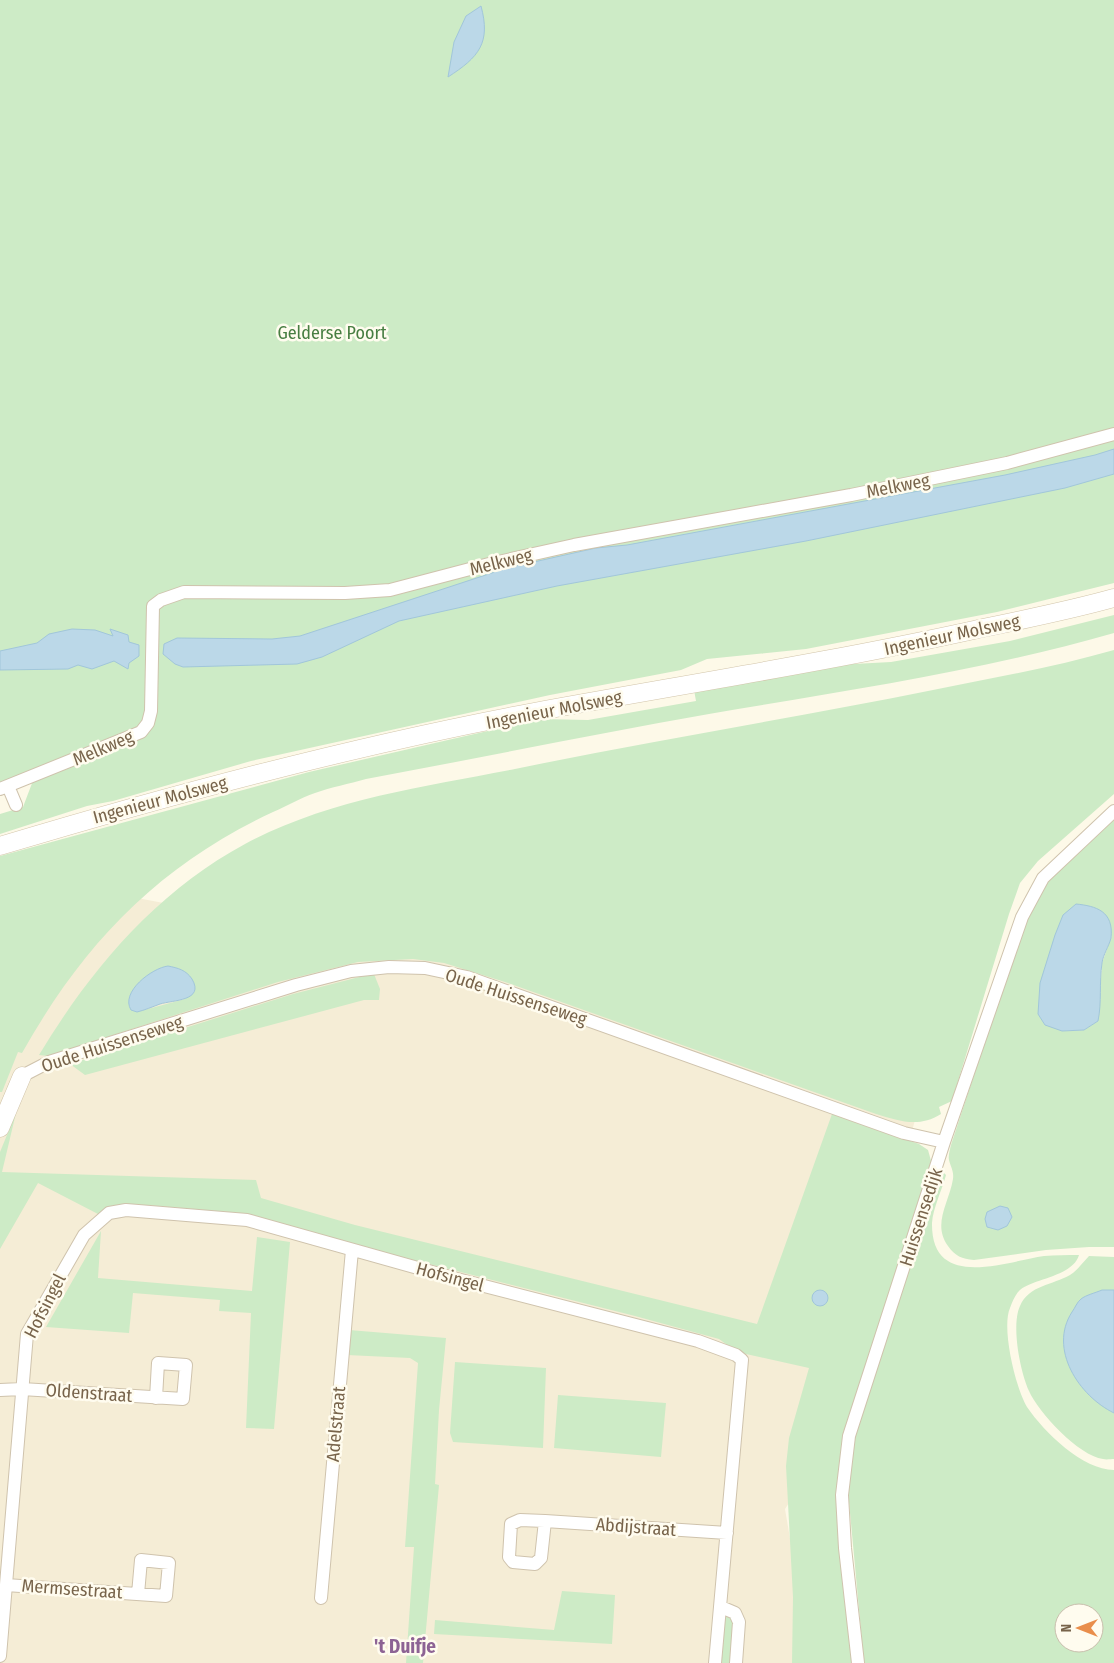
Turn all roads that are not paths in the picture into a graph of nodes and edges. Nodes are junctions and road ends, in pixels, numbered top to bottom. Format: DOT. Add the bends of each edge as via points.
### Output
graph roads {
  1 [pos="1114,434"];
  2 [pos="1114,598"];
  3 [pos="4,788"];
  4 [pos="16,805"];
  5 [pos="1114,811"];
  6 [pos="0,846"];
  7 [pos="22,1076"];
  8 [pos="0,1128"];
  9 [pos="944,1142"];
  10 [pos="352,1250"];
  11 [pos="22,1389"];
  12 [pos="0,1390"];
  13 [pos="156,1398"];
  14 [pos="544,1521"];
  15 [pos="727,1533"];
  16 [pos="4,1576"];
  17 [pos="138,1594"];
  18 [pos="321,1598"];
  19 [pos="721,1607"];
  20 [pos="0,1656"];
  21 [pos="715,1663"];
  22 [pos="736,1663"];
  23 [pos="858,1663"];
  1 -- 3 [label="street, Melkweg" via="1007,464 574,545 390,590 345,593 184,592 170,596 153,606 151,711 141,732"];
  2 -- 6 [label="main road, Ingenieur Molsweg" via="849,657 534,712 405,739 144,803"];
  3 -- 4 [label="street, Melkweg"];
  5 -- 9 [label="street, Huissensedijk" via="1043,878 1022,917"];
  7 -- 8 [label="main road, Oude Huissenseweg"];
  7 -- 9 [label="street, Oude Huissenseweg" via="49,1062 296,985 351,971 425,968 467,977 904,1133"];
  9 -- 23 [label="street, Huissensedijk" via="849,1436 842,1496"];
  10 -- 11 [label="street, Hofsingel" via="247,1220 126,1210 109,1213 84,1235 27,1334"];
  10 -- 15 [label="street, Hofsingel" via="698,1341 736,1355 742,1360"];
  10 -- 18 [label="street, Adelstraat"];
  11 -- 12 [label="street"];
  11 -- 13 [label="street, Oldenstraat"];
  11 -- 16 [label="street, Hofsingel"];
  14 -- 15 [label="street, Abdijstraat"];
  15 -- 19 [label="street, Hofsingel"];
  16 -- 17 [label="street, Mermsestraat"];
  16 -- 20 [label="street, Hofsingel"];
  19 -- 21 [label="street, Hofsingel"];
  19 -- 22 [label="street" via="736,1613 739,1622"];
}
